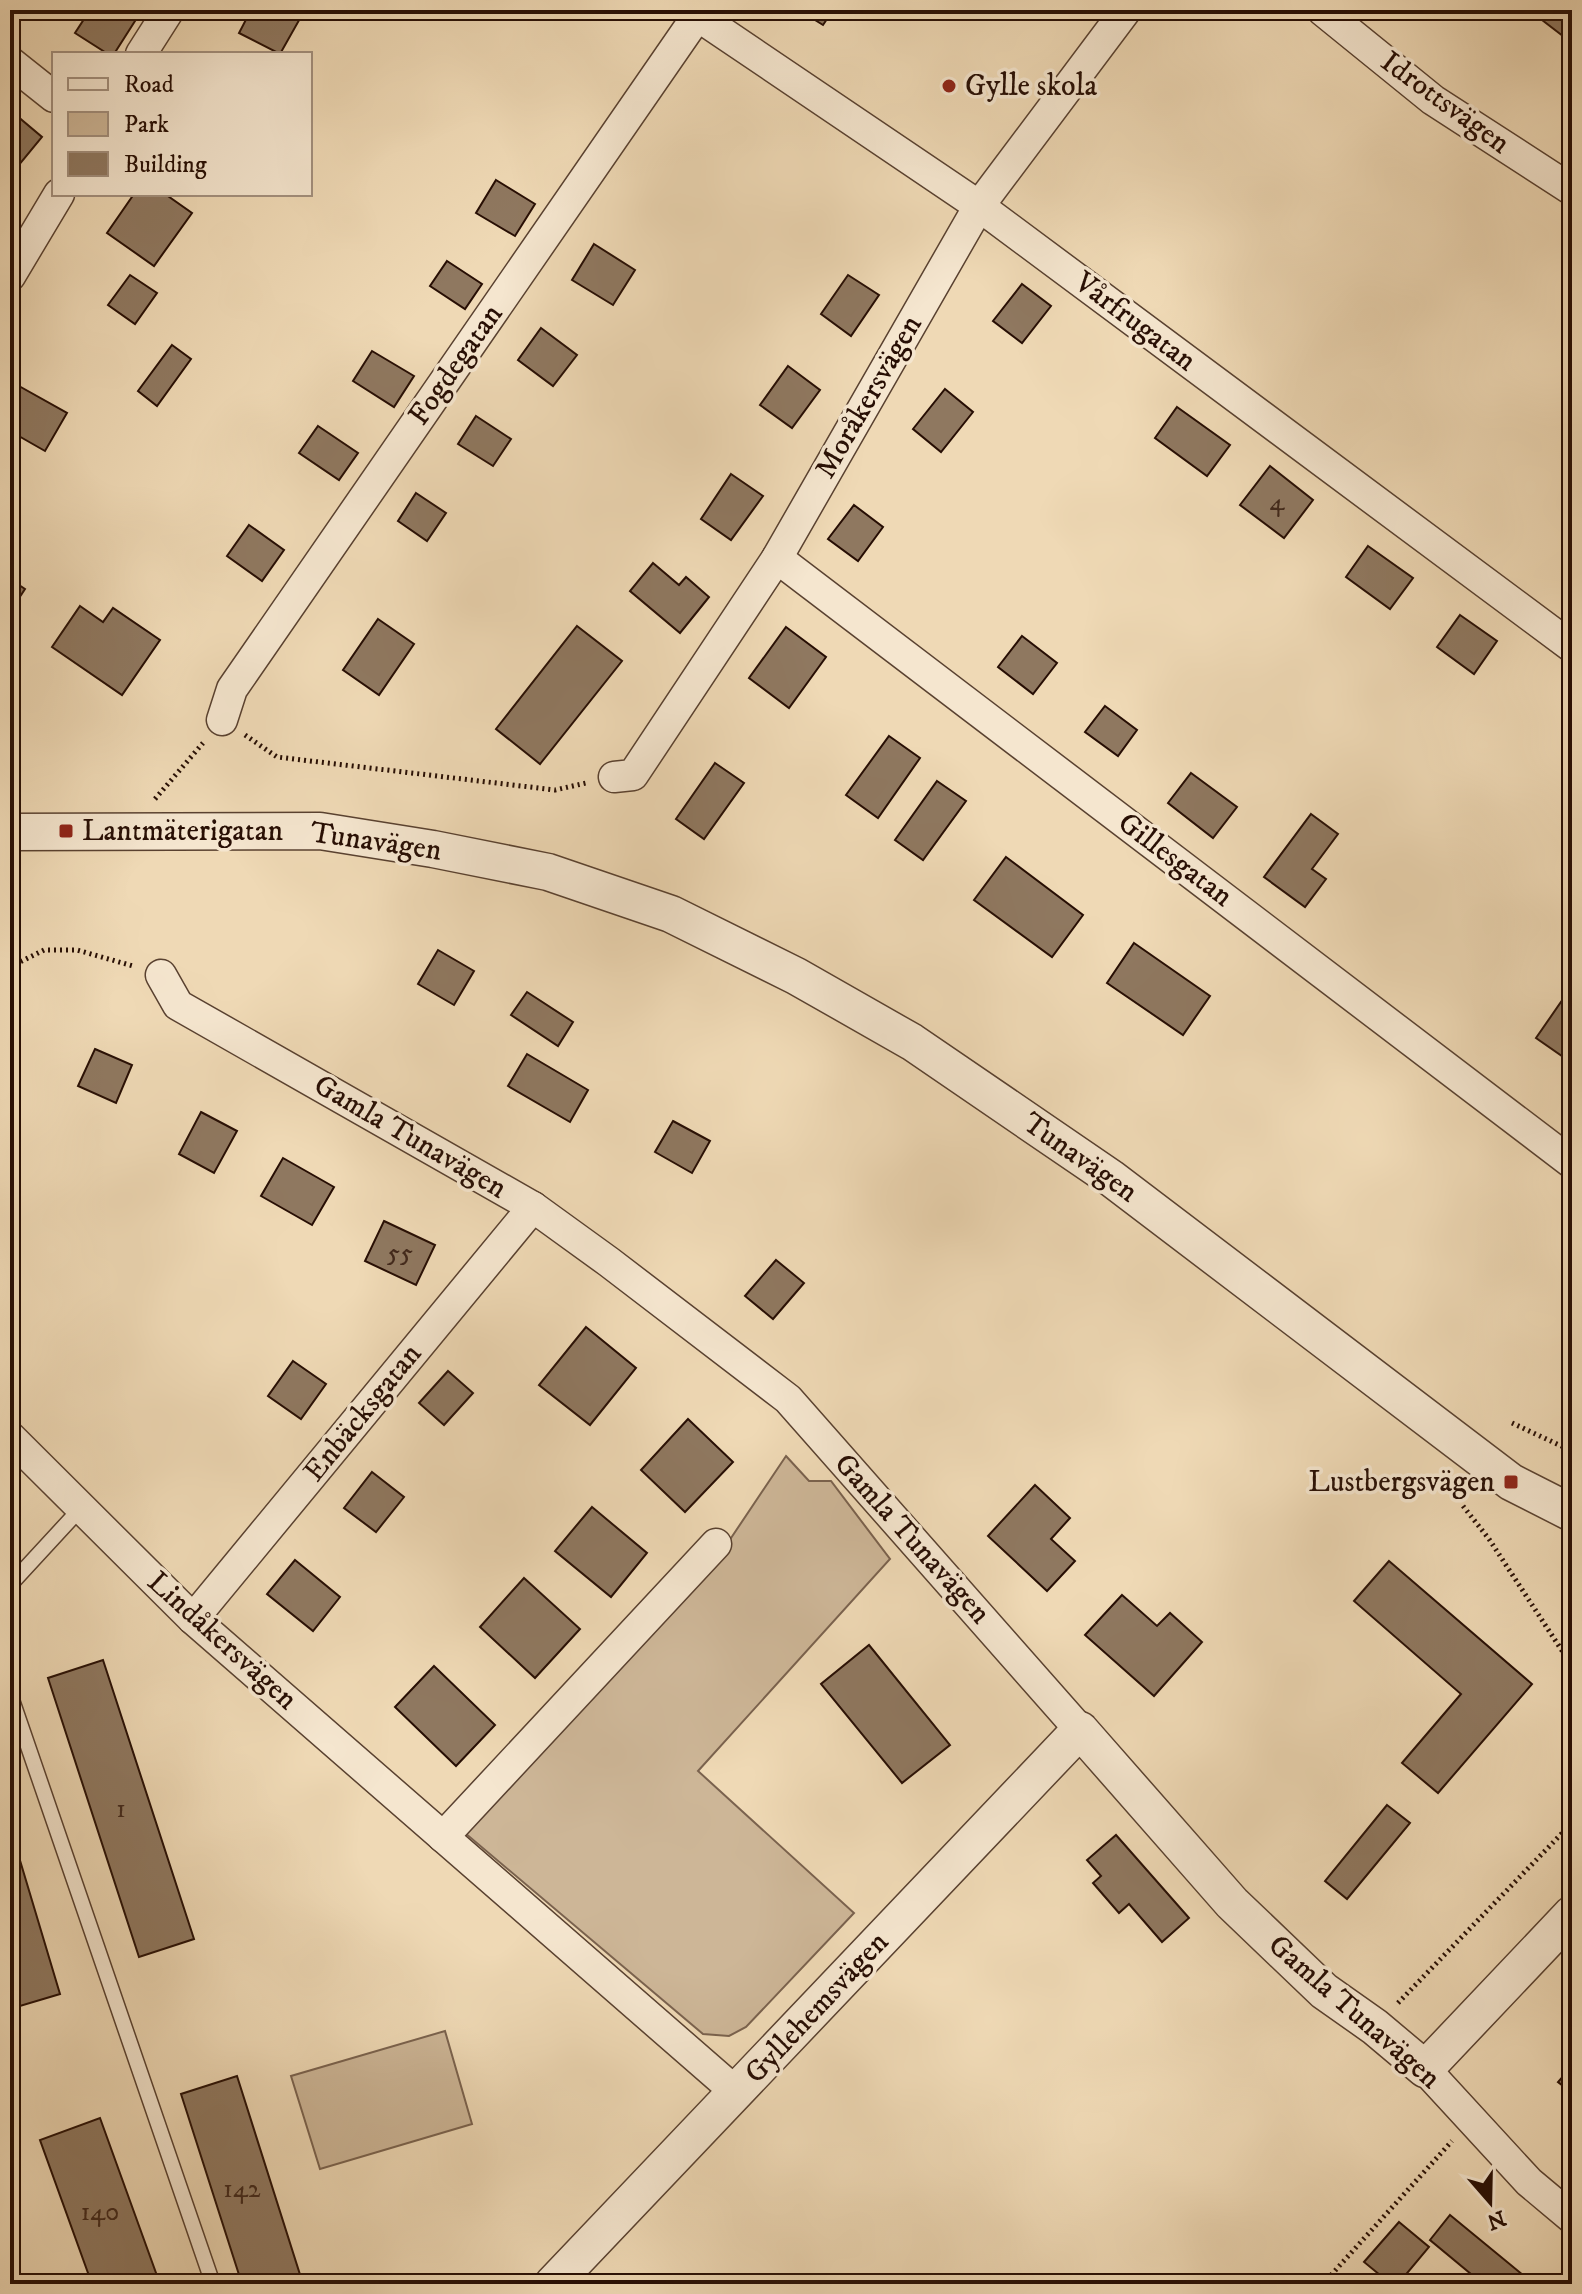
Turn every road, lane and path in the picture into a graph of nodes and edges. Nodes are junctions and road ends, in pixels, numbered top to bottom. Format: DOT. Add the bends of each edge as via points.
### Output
graph roads {
  1 [pos="169,10"];
  2 [pos="1126,10"];
  3 [pos="1322,10"];
  4 [pos="694,13"];
  5 [pos="142,52"];
  6 [pos="10,62"];
  7 [pos="52,95"];
  8 [pos="1572,190"];
  9 [pos="58,196"];
  10 [pos="979,206"];
  11 [pos="10,276"];
  12 [pos="777,558"];
  13 [pos="1572,647"];
  14 [pos="222,720"];
  15 [pos="614,777"];
  16 [pos="148,807"];
  17 [pos="10,832"];
  18 [pos="10,856"];
  19 [pos="548,872"];
  20 [pos="10,967"];
  21 [pos="161,975"];
  22 [pos="1572,1163"];
  23 [pos="533,1207"];
  24 [pos="1512,1423"];
  25 [pos="11,1439"];
  26 [pos="1572,1451"];
  27 [pos="1463,1506"];
  28 [pos="81,1508"];
  29 [pos="1572,1513"];
  30 [pos="716,1544"];
  31 [pos="10,1585"];
  32 [pos="193,1619"];
  33 [pos="1572,1666"];
  34 [pos="10,1694"];
  35 [pos="1080,1730"];
  36 [pos="1572,1819"];
  37 [pos="443,1837"];
  38 [pos="1572,1914"];
  39 [pos="1375,2027"];
  40 [pos="1425,2069"];
  41 [pos="737,2093"];
  42 [pos="1471,2120"];
  43 [pos="1572,2218"];
  44 [pos="213,2284"];
  45 [pos="553,2284"];
  46 [pos="1323,2284"];
  1 -- 5 [label="street"];
  2 -- 10 [label="street, Moråkersvägen"];
  3 -- 8 [label="street, Idrottsvägen" via="1433,100"];
  4 -- 10 [label="street, Vårfrugatan"];
  4 -- 14 [label="street, Fogdegatan" via="232,689"];
  6 -- 7 [label="street"];
  9 -- 11 [label="street"];
  10 -- 12 [label="street, Moråkersvägen"];
  10 -- 13 [label="street, Vårfrugatan"];
  12 -- 15 [label="street, Moråkersvägen" via="633,775"];
  12 -- 22 [label="street, Gillesgatan"];
  14 -- 15 [label="path" via="277,757 555,790"];
  14 -- 16 [label="path"];
  17 -- 19 [label="street, Tunavägen" via="320,831"];
  18 -- 19 [label="street, Tunavägen" via="323,843"];
  19 -- 29 [label="street, Tunavägen" via="671,914 912,1042 1111,1178 1511,1482"];
  20 -- 21 [label="path" via="44,950 77,950"];
  21 -- 23 [label="street, Gamla Tunavägen" via="178,1005"];
  23 -- 32 [label="street, Enbäcksgatan"];
  23 -- 35 [label="street, Gamla Tunavägen" via="788,1399"];
  24 -- 26 [label="path"];
  25 -- 28 [label="street, Lindåkersvägen"];
  27 -- 33 [label="path"];
  28 -- 31 [label="lane"];
  28 -- 32 [label="street, Lindåkersvägen"];
  30 -- 37 [label="street"];
  32 -- 37 [label="street, Lindåkersvägen"];
  34 -- 44 [label="lane"];
  35 -- 39 [label="street, Gamla Tunavägen" via="1232,1903 1324,1991"];
  35 -- 41 [label="street, Gyllehemsvägen"];
  36 -- 39 [label="path"];
  37 -- 41 [label="street, Lindåkersvägen"];
  38 -- 40 [label="street"];
  39 -- 40 [label="street, Gamla Tunavägen"];
  40 -- 42 [label="street, Gamla Tunavägen"];
  41 -- 45 [label="street, Gyllehemsvägen"];
  42 -- 43 [label="street, Gamla Tunavägen" via="1529,2182"];
  42 -- 46 [label="path"];
}
